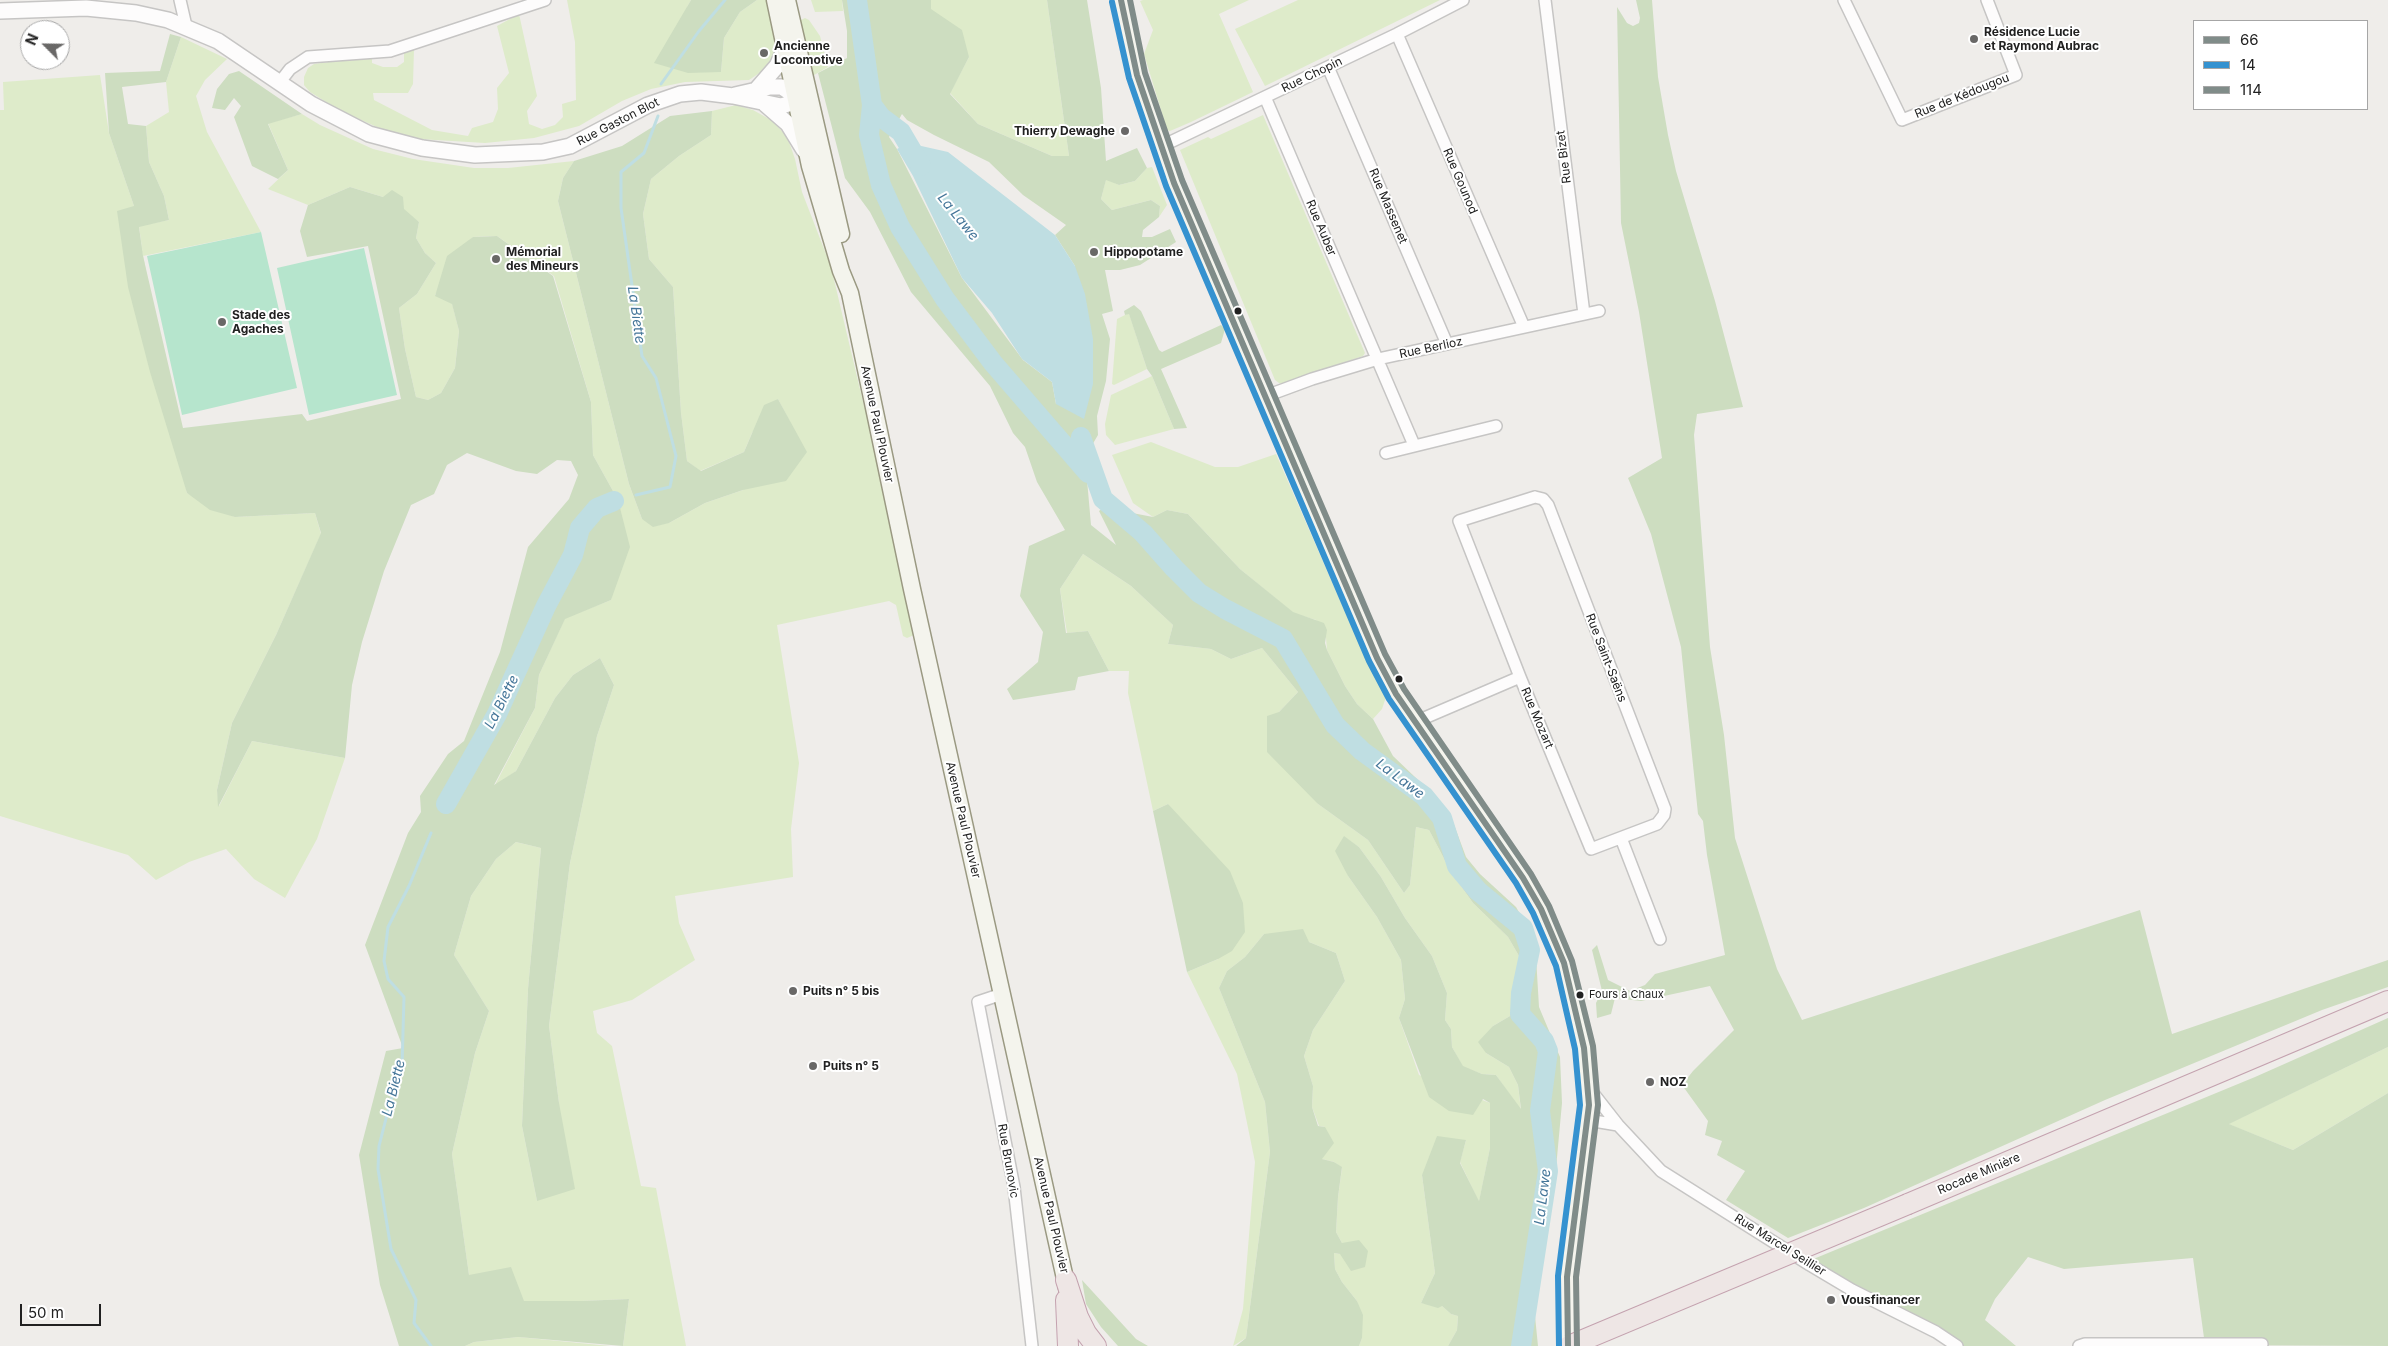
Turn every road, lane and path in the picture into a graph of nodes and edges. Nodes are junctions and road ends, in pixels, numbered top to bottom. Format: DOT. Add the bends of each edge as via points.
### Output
graph roads {
  1 [pos="180,0"];
  2 [pos="545,0"];
  3 [pos="775,0"];
  4 [pos="787,0"];
  5 [pos="1121,0"];
  6 [pos="1463,0"];
  7 [pos="1545,0"];
  8 [pos="1844,0"];
  9 [pos="1987,0"];
  10 [pos="0,11"];
  11 [pos="186,26"];
  12 [pos="1397,34"];
  13 [pos="784,44"];
  14 [pos="1328,67"];
  15 [pos="804,79"];
  16 [pos="280,82"];
  17 [pos="759,96"];
  18 [pos="1265,97"];
  19 [pos="797,98"];
  20 [pos="1160,147"];
  21 [pos="810,166"];
  22 [pos="828,181"];
  23 [pos="850,293"];
  24 [pos="1599,311"];
  25 [pos="1584,314"];
  26 [pos="1524,327"];
  27 [pos="1448,344"];
  28 [pos="1378,359"];
  29 [pos="1266,396"];
  30 [pos="1496,426"];
  31 [pos="1414,445"];
  32 [pos="1386,453"];
  33 [pos="1459,521"];
  34 [pos="1520,677"];
  35 [pos="1415,722"];
  36 [pos="1657,824"];
  37 [pos="1621,838"];
  38 [pos="1660,939"];
  39 [pos="1002,994"];
  40 [pos="2388,1001"];
  41 [pos="1589,1088"];
  42 [pos="1588,1120"];
  43 [pos="1618,1125"];
  44 [pos="1066,1280"];
  45 [pos="2262,1344"];
  46 [pos="1032,1346"];
  47 [pos="1068,1346"];
  48 [pos="1079,1346"];
  49 [pos="1096,1346"];
  50 [pos="1568,1346"];
  51 [pos="1956,1346"];
  52 [pos="2079,1346"];
  1 -- 11 [label="street"];
  2 -- 16 [label="street" via="390,51 308,57 290,69"];
  3 -- 13 [label="main road, Avenue Paul Plouvier"];
  4 -- 15 [label="main road, Avenue Paul Plouvier"];
  5 -- 20 [label="main road" via="1137,75"];
  6 -- 12 [label="street, Rue Chopin"];
  7 -- 25 [label="street, Rue Bizet"];
  8 -- 9 [label="street, Rue de Kédougou" via="1902,120 2016,75"];
  10 -- 11 [label="street, Rue Gaston Blot" via="111,10"];
  11 -- 16 [label="street, Rue Gaston Blot" via="230,48"];
  12 -- 14 [label="street, Rue Chopin"];
  12 -- 26 [label="street, Rue Gounod"];
  13 -- 17 [label="street" via="777,66"];
  13 -- 19 [label="main road, Avenue Paul Plouvier"];
  14 -- 18 [label="street, Rue Chopin"];
  14 -- 27 [label="street, Rue Massenet"];
  15 -- 19 [label="street"];
  15 -- 22 [label="main road, Avenue Paul Plouvier"];
  16 -- 17 [label="street, Rue Gaston Blot" via="311,104 369,134 422,148 475,156 543,152 570,146 648,105 680,94 701,92"];
  17 -- 19 [label="street, Rue Gaston Blot" via="782,87"];
  17 -- 21 [label="street, Rue Gaston Blot" via="795,133"];
  18 -- 20 [label="street, Rue Chopin"];
  18 -- 28 [label="street, Rue Auber"];
  19 -- 21 [label="main road, Avenue Paul Plouvier"];
  19 -- 22 [label="street"];
  20 -- 29 [label="main road"];
  21 -- 23 [label="main road, Avenue Paul Plouvier"];
  22 -- 23 [label="main road, Avenue Paul Plouvier" via="850,276"];
  23 -- 39 [label="main road, Avenue Paul Plouvier"];
  24 -- 25 [label="street, Rue Berlioz"];
  25 -- 26 [label="street, Rue Berlioz"];
  26 -- 27 [label="street, Rue Berlioz"];
  27 -- 28 [label="street, Rue Berlioz"];
  28 -- 29 [label="street, Rue Berlioz"];
  28 -- 31 [label="street, Rue Auber"];
  29 -- 35 [label="main road" via="1377,658"];
  30 -- 31 [label="street"];
  31 -- 32 [label="street"];
  33 -- 34 [label="street, Rue Mozart"];
  33 -- 36 [label="street, Rue Saint-Saëns" via="1535,497 1548,505 1664,804 1664,815"];
  34 -- 35 [label="street"];
  34 -- 37 [label="street, Rue Mozart" via="1591,849"];
  35 -- 41 [label="main road" via="1502,845 1541,909 1564,963 1573,995"];
  36 -- 37 [label="street, Rue Mozart"];
  37 -- 38 [label="street"];
  39 -- 44 [label="main road, Avenue Paul Plouvier"];
  39 -- 46 [label="street, Rue Brunovic" via="978,1002 1014,1187"];
  40 -- 50 [label="highway, Rocade Minière, bridge"];
  41 -- 42 [label="main road"];
  41 -- 43 [label="street, Rue Marcel Seillier"];
  42 -- 43 [label="street"];
  42 -- 50 [label="main road" via="1567,1277"];
  43 -- 51 [label="street, Rue Marcel Seillier" via="1661,1171 1852,1290 1936,1332"];
  44 -- 47 [label="highway"];
  44 -- 48 [label="main road, Avenue Paul Plouvier"];
  44 -- 49 [label="highway" via="1078,1317"];
  45 -- 52 [label="street"];
}
